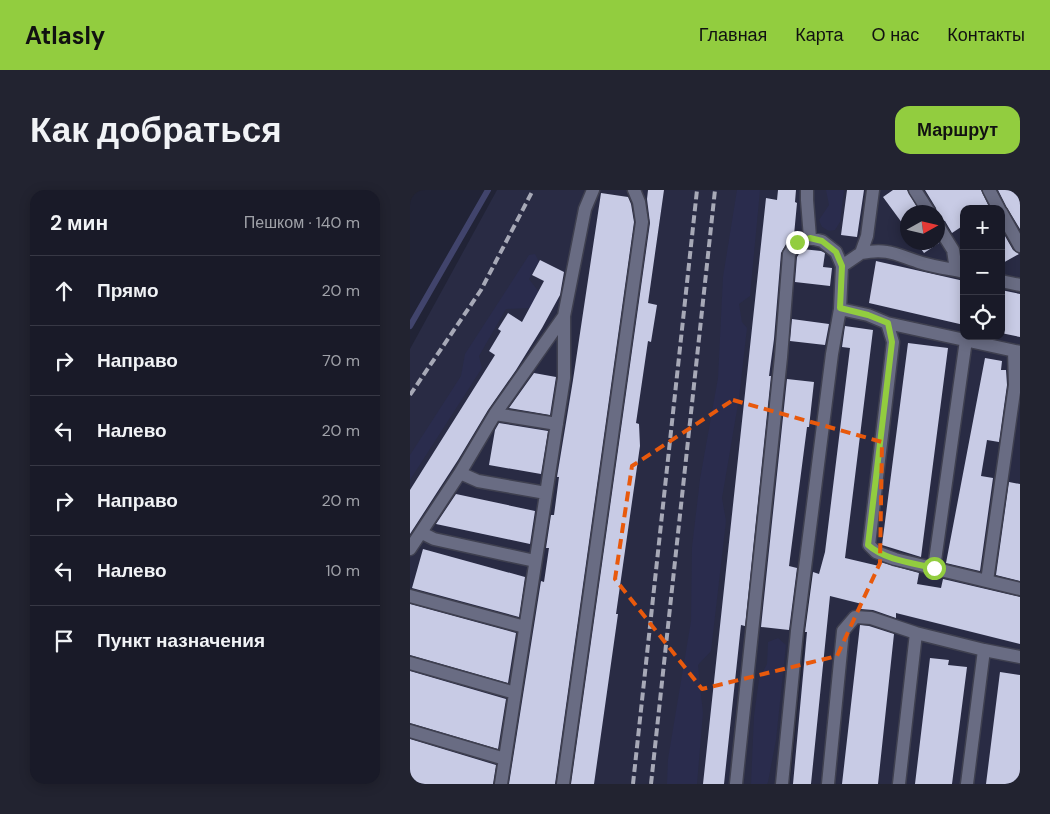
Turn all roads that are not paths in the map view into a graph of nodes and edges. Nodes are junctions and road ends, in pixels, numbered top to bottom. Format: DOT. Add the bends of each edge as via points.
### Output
graph roads {
  1 [pos="593,190"];
  2 [pos="634,190"];
  3 [pos="807,190"];
  4 [pos="873,190"];
  5 [pos="915,190"];
  6 [pos="989,190"];
  7 [pos="925,205"];
  8 [pos="997,205"];
  9 [pos="1005,219"];
  10 [pos="945,237"];
  11 [pos="810,238"];
  12 [pos="1020,246"];
  13 [pos="861,254"];
  14 [pos="842,266"];
  15 [pos="960,271"];
  16 [pos="1005,282"];
  17 [pos="1020,285"];
  18 [pos="840,308"];
  19 [pos="564,316"];
  20 [pos="888,323"];
  21 [pos="960,339"];
  22 [pos="966,340"];
  23 [pos="1017,351"];
  24 [pos="496,414"];
  25 [pos="557,424"];
  26 [pos="460,473"];
  27 [pos="546,493"];
  28 [pos="422,533"];
  29 [pos="410,550"];
  30 [pos="535,561"];
  31 [pos="934,568"];
  32 [pos="987,581"];
  33 [pos="1020,589"];
  34 [pos="410,596"];
  35 [pos="525,626"];
  36 [pos="916,633"];
  37 [pos="984,650"];
  38 [pos="1020,657"];
  39 [pos="410,664"];
  40 [pos="515,693"];
  41 [pos="410,731"];
  42 [pos="505,759"];
  43 [pos="501,784"];
  44 [pos="563,784"];
  45 [pos="736,784"];
  46 [pos="782,784"];
  47 [pos="828,784"];
  48 [pos="899,784"];
  49 [pos="967,784"];
  1 -- 19 [label="lane" via="585,209"];
  2 -- 44 [label="lane" via="642,222"];
  3 -- 11 [label="lane"];
  4 -- 13 [label="lane" via="867,236"];
  5 -- 7 [label="lane"];
  6 -- 8 [label="lane"];
  9 -- 12 [label="lane"];
  10 -- 15 [label="lane"];
  11 -- 14 [label="lane" via="822,241 836,252"];
  11 -- 45 [label="lane" via="797,242 789,254"];
  13 -- 14 [label="lane"];
  13 -- 15 [label="lane" via="877,251 896,253 922,263"];
  14 -- 18 [label="lane"];
  16 -- 17 [label="lane"];
  18 -- 20 [label="lane"];
  18 -- 46 [label="lane" via="798,622"];
  19 -- 24 [label="lane"];
  19 -- 25 [label="lane" via="564,378"];
  20 -- 21 [label="lane"];
  20 -- 31 [label="lane" via="892,342 868,545 876,552"];
  22 -- 23 [label="lane"];
  22 -- 31 [label="lane"];
  23 -- 32 [label="lane" via="1016,385"];
  24 -- 25 [label="lane"];
  24 -- 26 [label="lane"];
  25 -- 27 [label="lane"];
  26 -- 27 [label="lane" via="478,481"];
  26 -- 28 [label="lane"];
  27 -- 30 [label="lane"];
  28 -- 29 [label="lane"];
  28 -- 30 [label="lane" via="434,539"];
  30 -- 35 [label="lane"];
  31 -- 32 [label="lane"];
  32 -- 33 [label="lane"];
  34 -- 35 [label="lane"];
  35 -- 40 [label="lane"];
  36 -- 37 [label="lane"];
  36 -- 47 [label="lane" via="870,618 855,617 843,631"];
  36 -- 48 [label="lane"];
  37 -- 38 [label="lane"];
  37 -- 49 [label="lane"];
  39 -- 40 [label="lane"];
  40 -- 42 [label="lane"];
  41 -- 42 [label="lane"];
  42 -- 43 [label="lane"];
}
